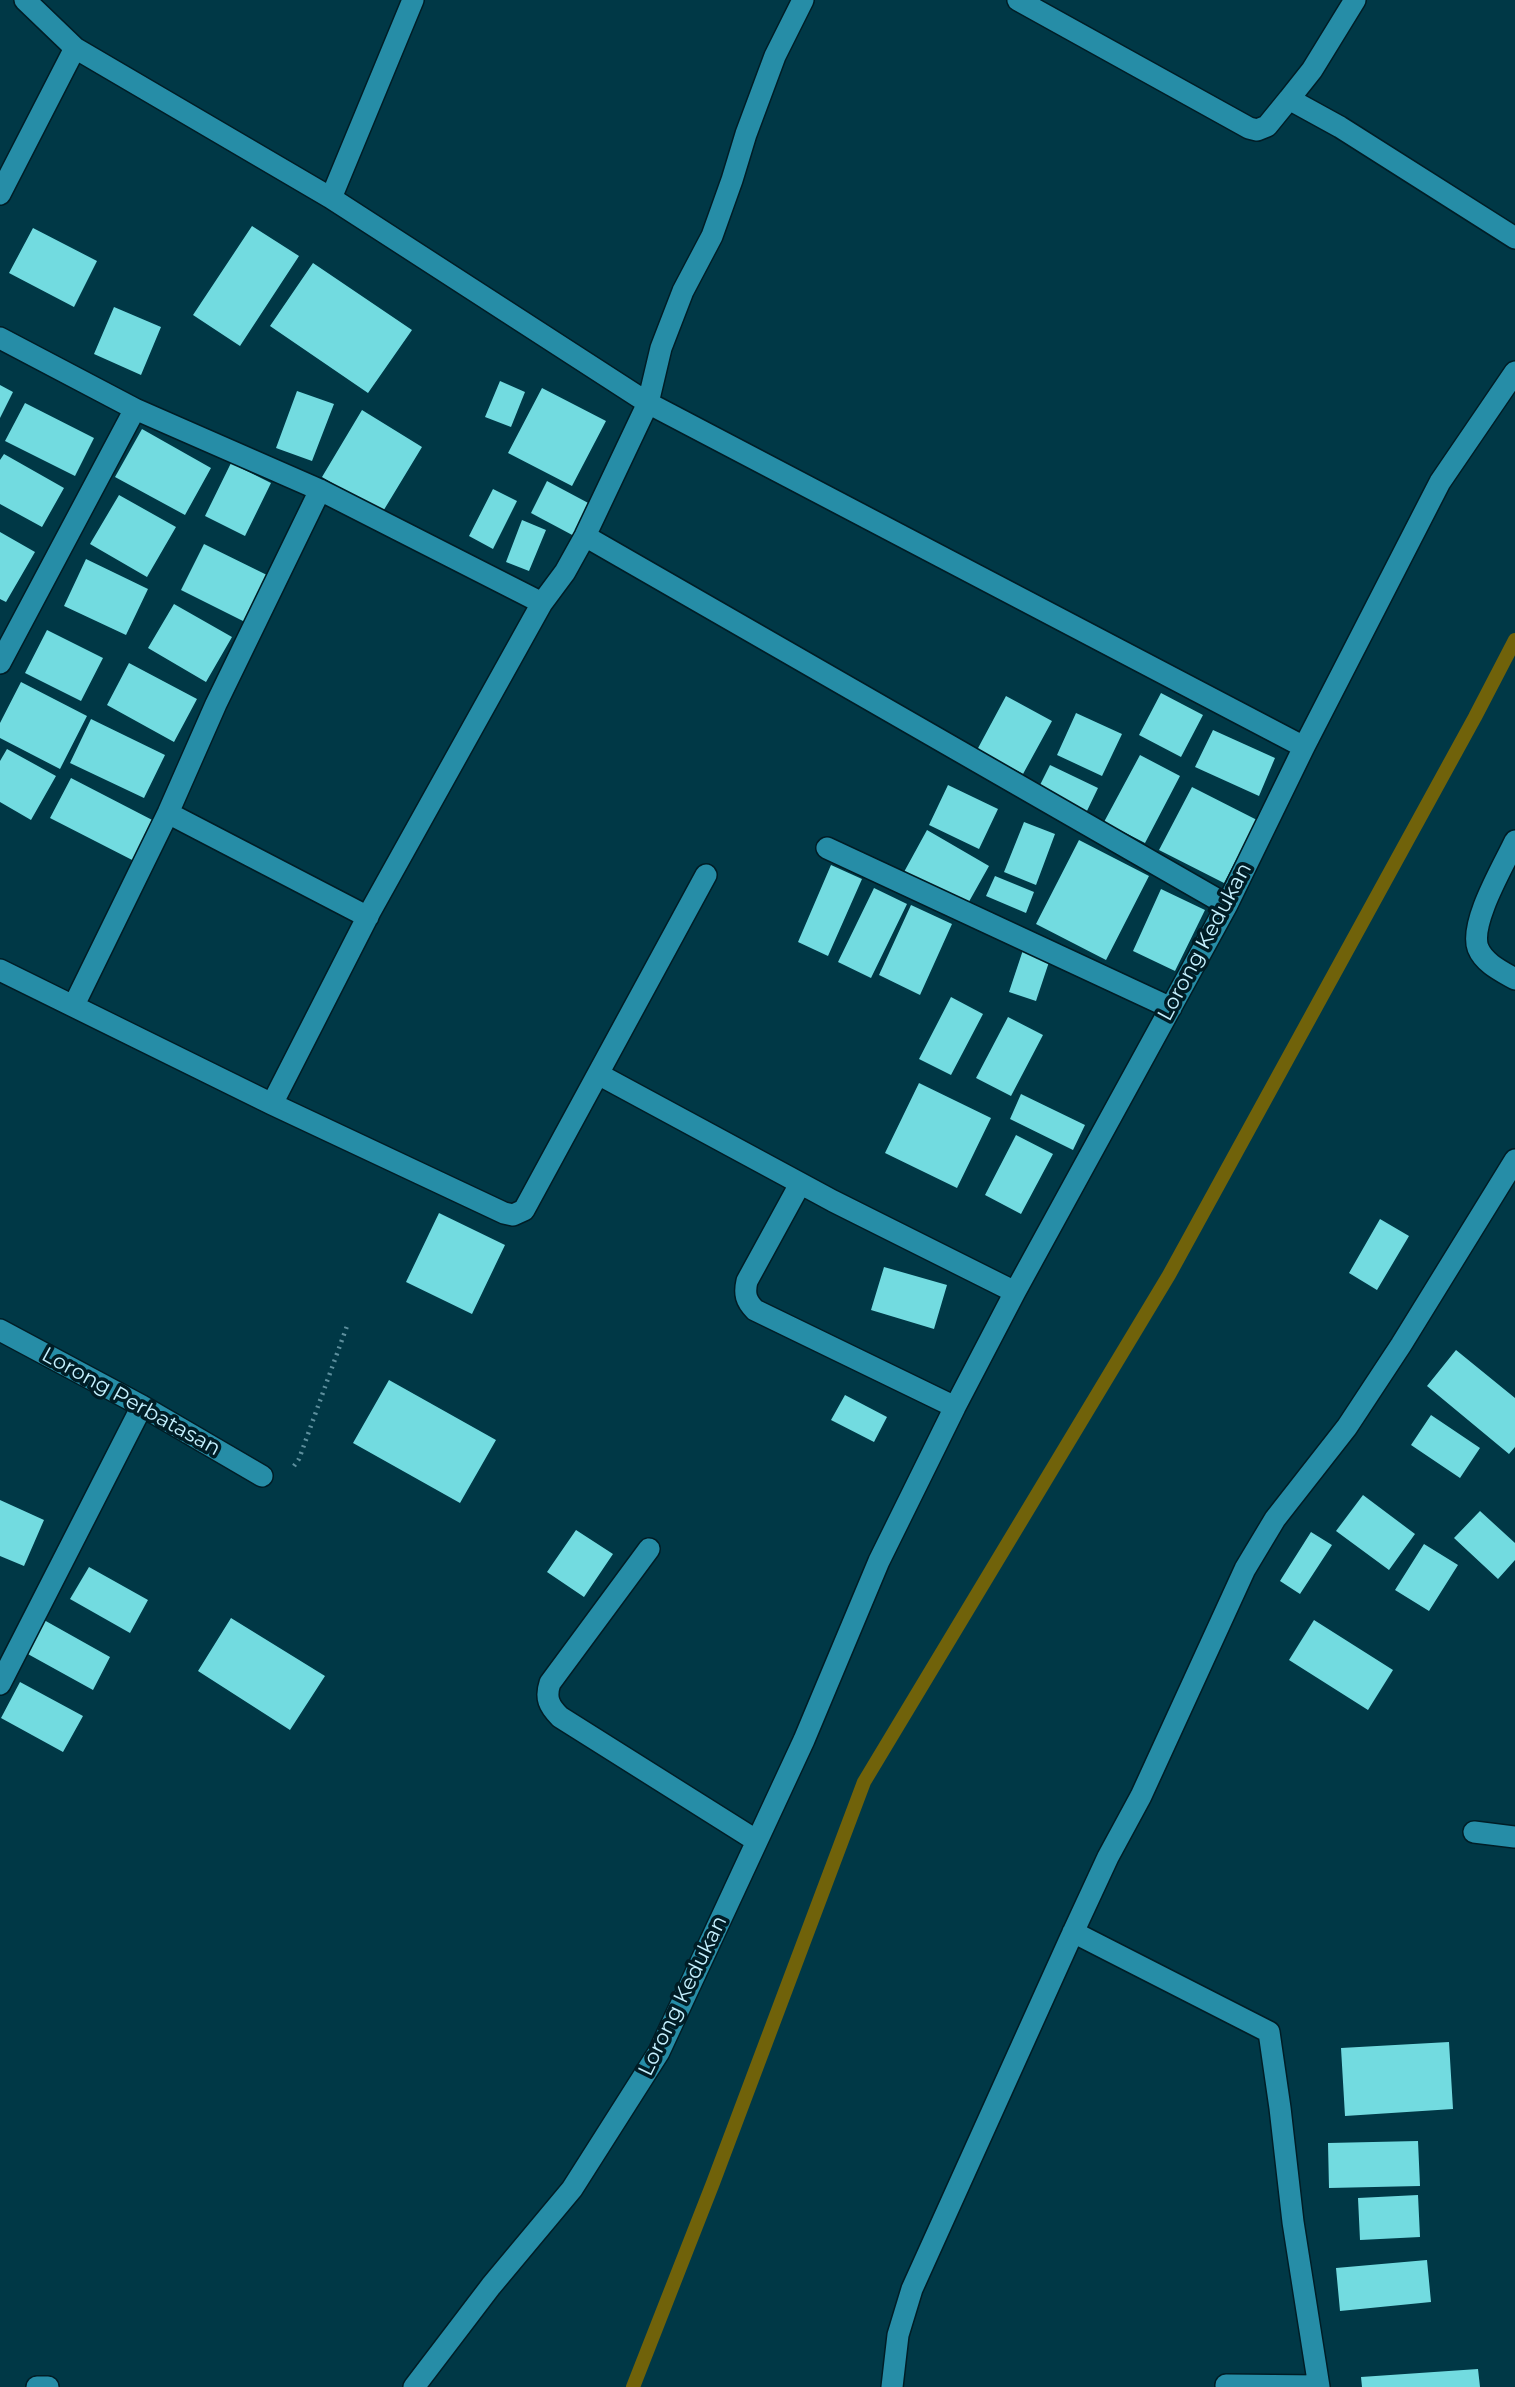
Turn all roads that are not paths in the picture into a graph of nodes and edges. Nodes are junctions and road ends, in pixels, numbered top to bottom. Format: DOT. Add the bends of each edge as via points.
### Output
graph roads {
  1 [pos="24,0"];
  2 [pos="413,0"];
  3 [pos="803,0"];
  4 [pos="1018,0"];
  5 [pos="1355,0"];
  6 [pos="75,48"];
  7 [pos="1289,99"];
  8 [pos="0,194"];
  9 [pos="331,198"];
  10 [pos="1515,238"];
  11 [pos="0,338"];
  12 [pos="1515,372"];
  13 [pos="648,403"];
  14 [pos="135,409"];
  15 [pos="320,489"];
  16 [pos="585,536"];
  17 [pos="541,603"];
  18 [pos="0,663"];
  19 [pos="1304,747"];
  20 [pos="168,813"];
  21 [pos="1515,841"];
  22 [pos="827,848"];
  23 [pos="706,875"];
  24 [pos="1227,905"];
  25 [pos="368,918"];
  26 [pos="0,970"];
  27 [pos="1515,979"];
  28 [pos="74,1005"];
  29 [pos="1171,1008"];
  30 [pos="598,1074"];
  31 [pos="272,1104"];
  32 [pos="1515,1160"];
  33 [pos="800,1184"];
  34 [pos="1015,1292"];
  35 [pos="0,1330"];
  36 [pos="142,1406"];
  37 [pos="955,1407"];
  38 [pos="261,1476"];
  39 [pos="649,1549"];
  40 [pos="0,1684"];
  41 [pos="1475,1832"];
  42 [pos="1515,1837"];
  43 [pos="757,1841"];
  44 [pos="1073,1932"];
  45 [pos="1226,2385"];
  46 [pos="37,2387"];
  47 [pos="48,2387"];
  48 [pos="414,2387"];
  49 [pos="891,2387"];
  50 [pos="1319,2387"];
  1 -- 6 [label="street"];
  2 -- 9 [label="street"];
  3 -- 13 [label="street" via="775,56 712,236 674,313"];
  4 -- 7 [label="street" via="1249,128 1267,125"];
  5 -- 7 [label="street"];
  6 -- 8 [label="street"];
  6 -- 9 [label="street"];
  7 -- 10 [label="street"];
  9 -- 13 [label="street"];
  11 -- 14 [label="street"];
  12 -- 19 [label="street, Lorong Kedukan" via="1440,482"];
  13 -- 16 [label="street"];
  13 -- 19 [label="street"];
  14 -- 15 [label="street"];
  14 -- 18 [label="street"];
  15 -- 17 [label="street"];
  15 -- 20 [label="street"];
  16 -- 17 [label="street"];
  16 -- 24 [label="street"];
  17 -- 25 [label="street"];
  19 -- 24 [label="street, Lorong Kedukan"];
  20 -- 25 [label="street"];
  20 -- 28 [label="street"];
  21 -- 27 [label="street" via="1476,936 1489,963"];
  22 -- 29 [label="street"];
  23 -- 30 [label="street"];
  24 -- 29 [label="street, Lorong Kedukan"];
  25 -- 31 [label="street"];
  26 -- 28 [label="street"];
  28 -- 31 [label="street"];
  29 -- 34 [label="street, Lorong Kedukan"];
  30 -- 31 [label="street" via="524,1210 513,1215"];
  30 -- 33 [label="street"];
  32 -- 44 [label="street" via="1354,1417 1275,1519 1245,1569"];
  33 -- 34 [label="street"];
  33 -- 37 [label="street" via="747,1281 744,1293 748,1304"];
  34 -- 37 [label="street, Lorong Kedukan"];
  35 -- 36 [label="street, Lorong Perbatasan"];
  36 -- 38 [label="street, Lorong Perbatasan"];
  36 -- 40 [label="street"];
  37 -- 43 [label="street, Lorong Kedukan" via="878,1561"];
  39 -- 43 [label="street" via="550,1683 550,1706 559,1717"];
  41 -- 42 [label="street"];
  43 -- 48 [label="street, Lorong Kedukan" via="652,2064 572,2189"];
  44 -- 49 [label="street" via="912,2289 898,2335"];
  44 -- 50 [label="street" via="1269,2032"];
  45 -- 50 [label="street"];
  46 -- 47 [label="street"];
}
